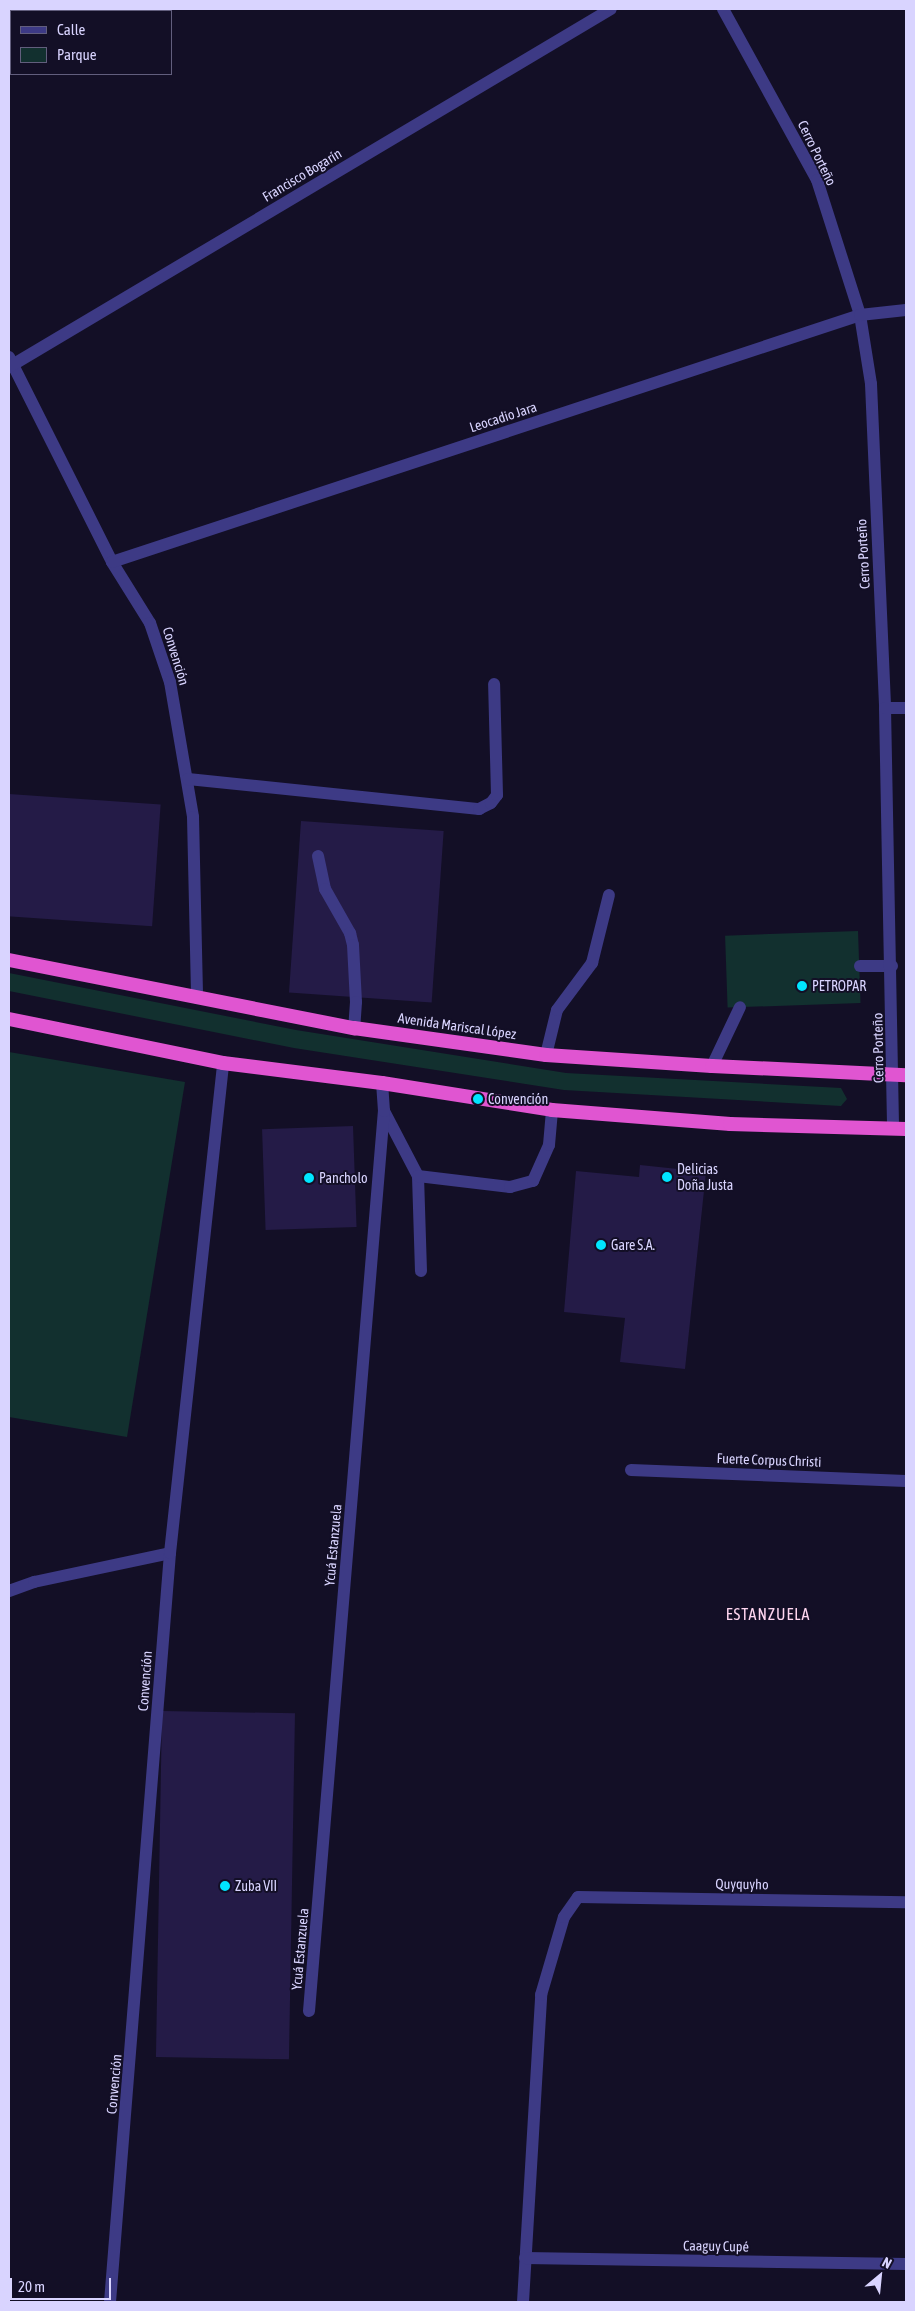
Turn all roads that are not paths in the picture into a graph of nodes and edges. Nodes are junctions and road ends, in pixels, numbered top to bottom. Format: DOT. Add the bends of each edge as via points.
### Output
graph roads {
  1 [pos="611,9"];
  2 [pos="723,9"];
  3 [pos="906,310"];
  4 [pos="860,315"];
  5 [pos="10,363"];
  6 [pos="112,562"];
  7 [pos="494,684"];
  8 [pos="885,708"];
  9 [pos="906,708"];
  10 [pos="188,779"];
  11 [pos="318,856"];
  12 [pos="609,895"];
  13 [pos="9,960"];
  14 [pos="860,966"];
  15 [pos="892,966"];
  16 [pos="197,998"];
  17 [pos="740,1007"];
  18 [pos="9,1019"];
  19 [pos="354,1028"];
  20 [pos="546,1055"];
  21 [pos="223,1063"];
  22 [pos="712,1066"];
  23 [pos="900,1075"];
  24 [pos="382,1083"];
  25 [pos="384,1110"];
  26 [pos="552,1110"];
  27 [pos="900,1129"];
  28 [pos="418,1176"];
  29 [pos="421,1272"];
  30 [pos="631,1470"];
  31 [pos="906,1481"];
  32 [pos="170,1553"];
  33 [pos="9,1591"];
  34 [pos="906,1902"];
  35 [pos="310,2011"];
  36 [pos="525,2258"];
  37 [pos="906,2264"];
  38 [pos="110,2302"];
  39 [pos="523,2302"];
  1 -- 5 [label="street, Francisco Bogarín"];
  2 -- 4 [label="street, Cerro Porteño" via="816,180"];
  3 -- 4 [label="street, Leocadio Jara"];
  4 -- 6 [label="street, Leocadio Jara"];
  4 -- 8 [label="street, Cerro Porteño" via="871,384"];
  5 -- 6 [label="street, Convención"];
  6 -- 10 [label="street, Convención" via="150,623 170,682"];
  7 -- 10 [label="street" via="497,795 492,804 479,809"];
  8 -- 9 [label="street"];
  8 -- 15 [label="street, Cerro Porteño"];
  10 -- 16 [label="street, Convención" via="193,816"];
  11 -- 19 [label="street" via="325,888 350,933 353,945"];
  12 -- 20 [label="street" via="592,963 557,1010"];
  13 -- 16 [label="highway, Avenida Mariscal López"];
  14 -- 15 [label="street"];
  15 -- 23 [label="street, Cerro Porteño"];
  16 -- 19 [label="highway, Avenida Mariscal López"];
  17 -- 22 [label="street"];
  18 -- 21 [label="highway"];
  19 -- 20 [label="highway, Avenida Mariscal López"];
  20 -- 22 [label="highway, Avenida Mariscal López"];
  21 -- 24 [label="highway"];
  21 -- 32 [label="street, Convención"];
  22 -- 23 [label="highway, Avenida Mariscal López"];
  23 -- 27 [label="street, Cerro Porteño"];
  24 -- 25 [label="street, Ycuá Estanzuela"];
  24 -- 26 [label="highway"];
  25 -- 28 [label="street"];
  25 -- 35 [label="street, Ycuá Estanzuela"];
  26 -- 27 [label="highway" via="730,1124"];
  26 -- 28 [label="street" via="549,1145 533,1181 510,1187"];
  28 -- 29 [label="street"];
  30 -- 31 [label="street, Fuerte Corpus Christi"];
  32 -- 33 [label="street" via="34,1582"];
  32 -- 38 [label="street, Convención"];
  34 -- 36 [label="street, Quyquyho" via="578,1897 564,1917 541,1995"];
  36 -- 37 [label="street, Caaguy Cupé"];
  36 -- 39 [label="street"];
}
